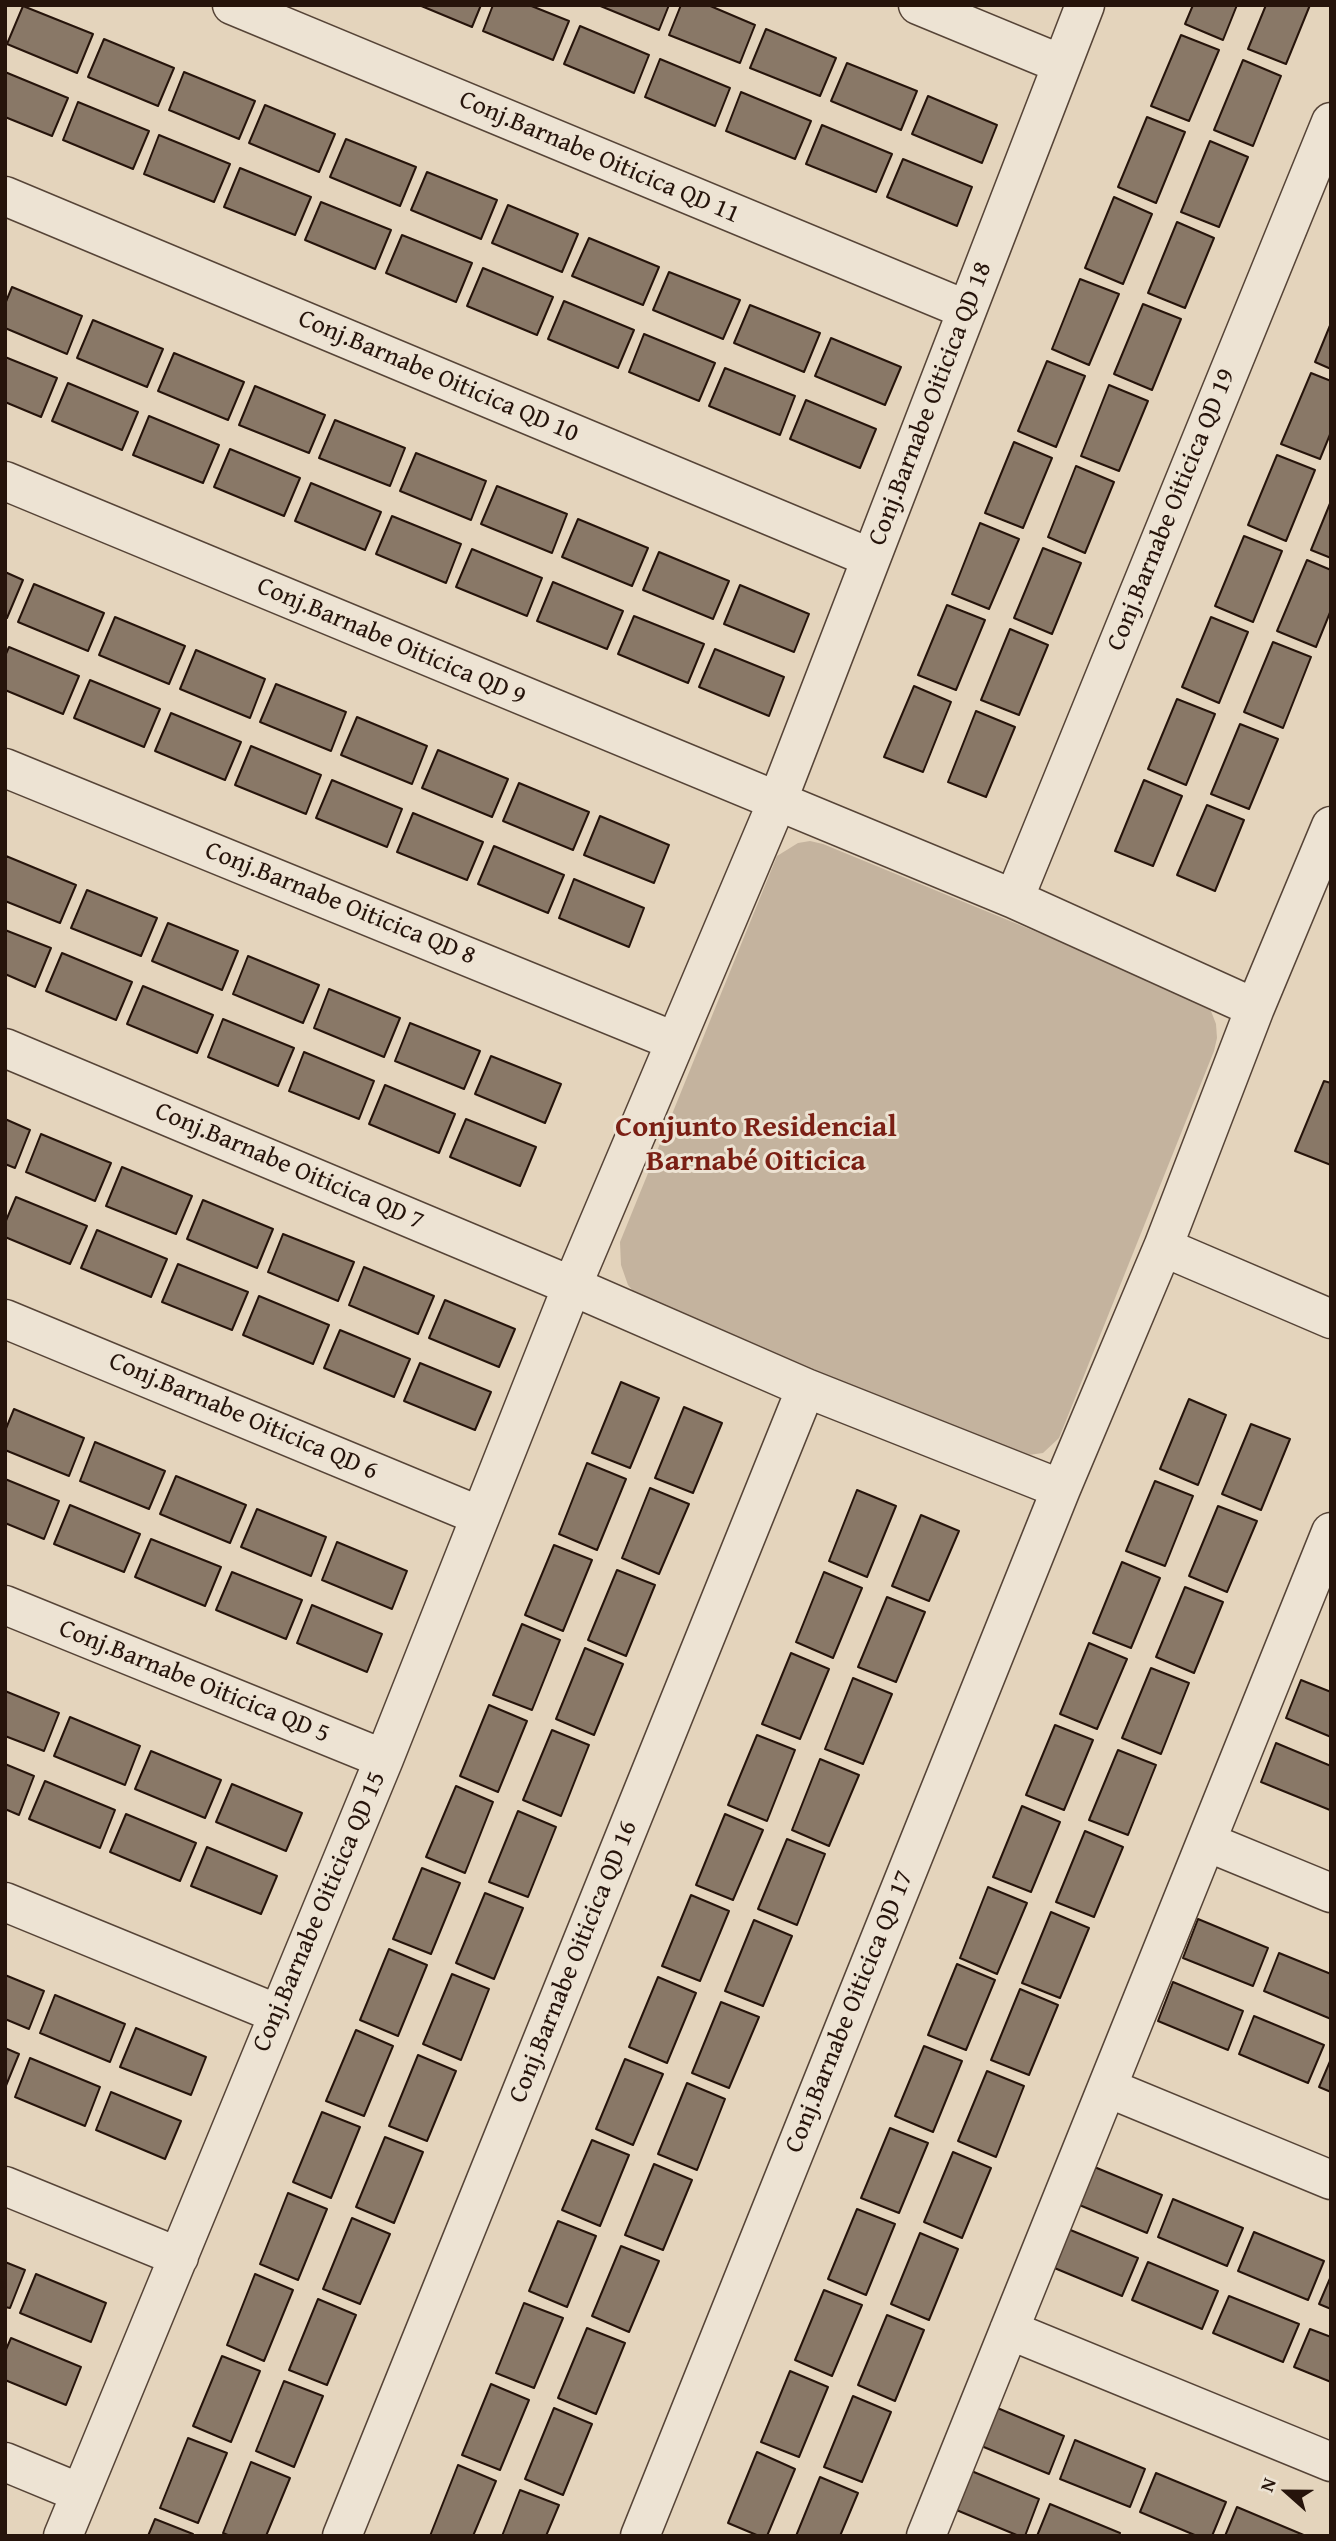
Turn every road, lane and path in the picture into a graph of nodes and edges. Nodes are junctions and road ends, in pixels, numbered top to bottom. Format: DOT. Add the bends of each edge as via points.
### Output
graph roads {
  1 [pos="232,5"];
  2 [pos="918,5"];
  3 [pos="1085,5"];
  4 [pos="1061,64"];
  5 [pos="1331,122"];
  6 [pos="5,196"];
  7 [pos="967,310"];
  8 [pos="5,481"];
  9 [pos="871,558"];
  10 [pos="5,768"];
  11 [pos="777,802"];
  12 [pos="1331,826"];
  13 [pos="1014,899"];
  14 [pos="1255,1008"];
  15 [pos="674,1041"];
  16 [pos="5,1048"];
  17 [pos="1163,1247"];
  18 [pos="572,1286"];
  19 [pos="5,1319"];
  20 [pos="1331,1319"];
  21 [pos="806,1388"];
  22 [pos="1060,1489"];
  23 [pos="480,1516"];
  24 [pos="1331,1532"];
  25 [pos="5,1605"];
  26 [pos="1317,1605"];
  27 [pos="383,1759"];
  28 [pos="1207,1842"];
  29 [pos="1331,1893"];
  30 [pos="5,1902"];
  31 [pos="278,2014"];
  32 [pos="1108,2088"];
  33 [pos="1331,2180"];
  34 [pos="5,2186"];
  35 [pos="179,2257"];
  36 [pos="1009,2330"];
  37 [pos="5,2462"];
  38 [pos="1331,2462"];
  39 [pos="80,2493"];
  40 [pos="63,2536"];
  41 [pos="342,2536"];
  42 [pos="640,2536"];
  43 [pos="926,2536"];
  1 -- 7 [label="street, Conj.Barnabe Oiticica QD 11"];
  2 -- 4 [label="street"];
  3 -- 4 [label="street, Conj.Barnabe Oiticica QD 18"];
  4 -- 7 [label="street, Conj.Barnabe Oiticica QD 18"];
  5 -- 13 [label="street, Conj.Barnabe Oiticica QD 19"];
  6 -- 9 [label="street, Conj.Barnabe Oiticica QD 10"];
  7 -- 9 [label="street, Conj.Barnabe Oiticica QD 18"];
  8 -- 11 [label="street, Conj.Barnabe Oiticica QD 9"];
  9 -- 11 [label="street, Conj.Barnabe Oiticica QD 18"];
  10 -- 15 [label="street, Conj.Barnabe Oiticica QD 8"];
  11 -- 13 [label="street, Conj.Barnabe Oiticica QD 9"];
  11 -- 15 [label="street, Conj.Barnabe Oiticica QD 18"];
  12 -- 14 [label="street, Conj.Barnabe Oiticica QD 17"];
  13 -- 14 [label="street, Conj.Barnabe Oiticica QD 9"];
  14 -- 17 [label="street, Conj.Barnabe Oiticica QD 17"];
  15 -- 18 [label="street, Conj.Barnabe Oiticica QD 15"];
  16 -- 18 [label="street, Conj.Barnabe Oiticica QD 7"];
  17 -- 20 [label="street"];
  17 -- 22 [label="street, Conj.Barnabe Oiticica QD 17"];
  18 -- 21 [label="street, Conj.Barnabe Oiticica QD 7"];
  18 -- 23 [label="street, Conj.Barnabe Oiticica QD 15"];
  19 -- 23 [label="street, Conj.Barnabe Oiticica QD 6"];
  21 -- 22 [label="street, Conj.Barnabe Oiticica QD 7"];
  21 -- 41 [label="street, Conj.Barnabe Oiticica QD 16"];
  22 -- 42 [label="street, Conj.Barnabe Oiticica QD 17"];
  23 -- 27 [label="street, Conj.Barnabe Oiticica QD 15"];
  24 -- 26 [label="street"];
  25 -- 27 [label="street, Conj.Barnabe Oiticica QD 5"];
  26 -- 28 [label="street"];
  27 -- 31 [label="street, Conj.Barnabe Oiticica QD 15"];
  28 -- 29 [label="street"];
  28 -- 32 [label="street"];
  30 -- 31 [label="street"];
  31 -- 35 [label="street, Conj.Barnabe Oiticica QD 15"];
  32 -- 33 [label="street"];
  32 -- 36 [label="street"];
  34 -- 35 [label="street"];
  35 -- 39 [label="street, Conj.Barnabe Oiticica QD 15"];
  36 -- 38 [label="street"];
  36 -- 43 [label="street"];
  37 -- 39 [label="street"];
  39 -- 40 [label="street, Conj.Barnabe Oiticica QD 15"];
}
